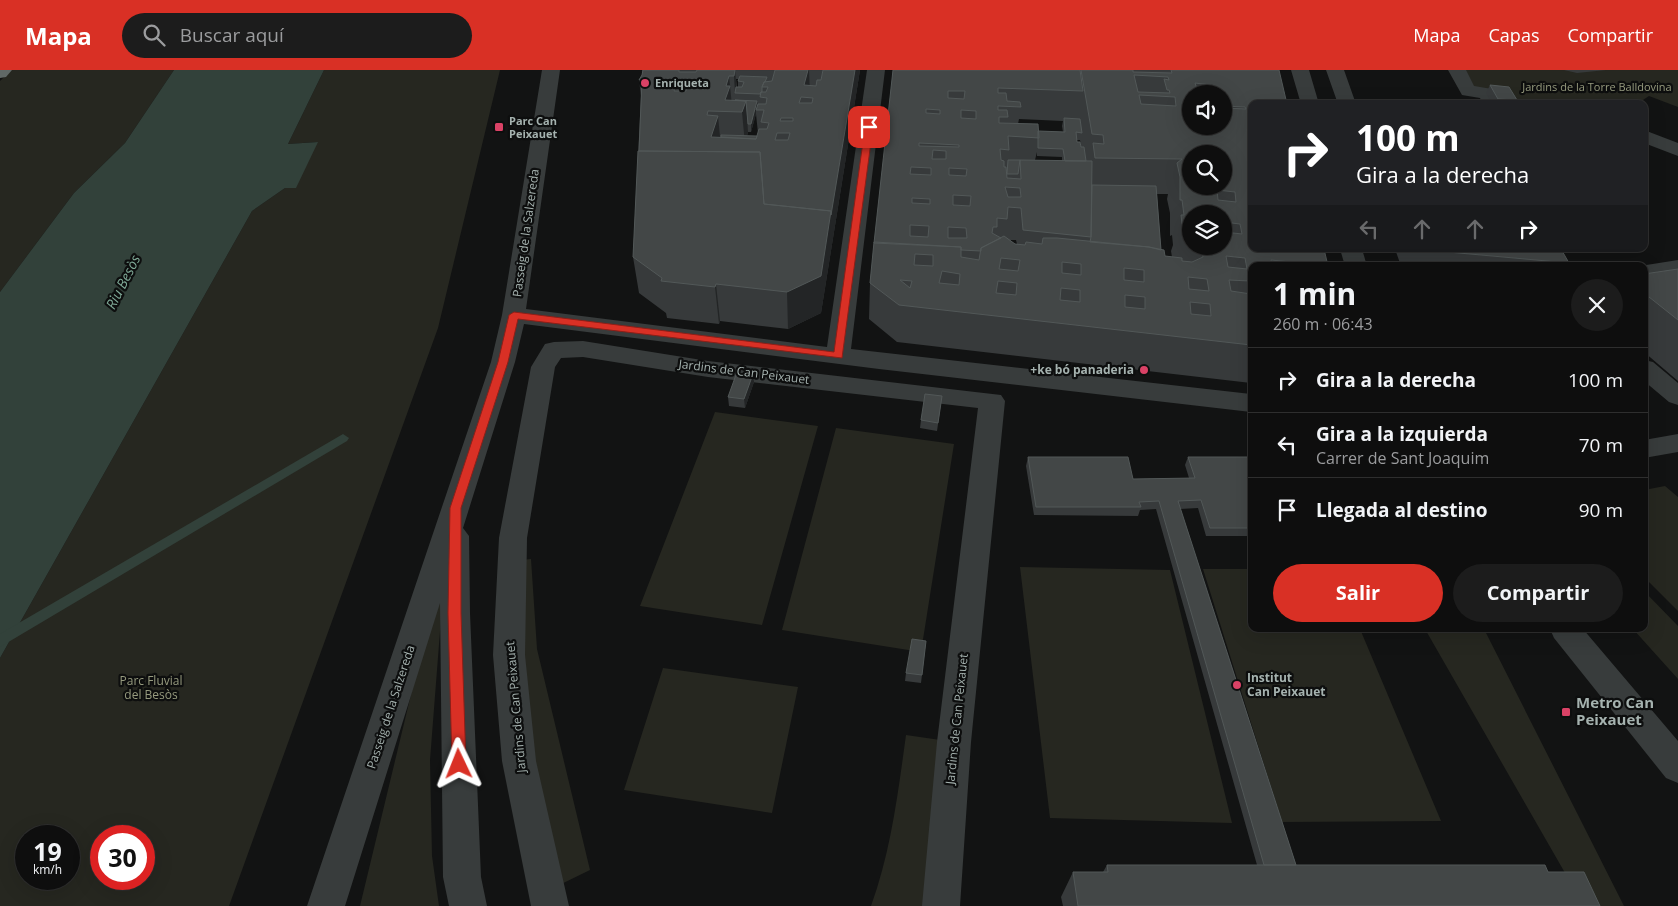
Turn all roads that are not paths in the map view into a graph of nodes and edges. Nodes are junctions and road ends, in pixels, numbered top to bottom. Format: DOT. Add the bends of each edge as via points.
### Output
graph roads {
  1 [pos="3,70"];
  2 [pos="551,70"];
  3 [pos="876,70"];
  4 [pos="1300,70"];
  5 [pos="1335,70"];
  6 [pos="1457,70"];
  7 [pos="0,73"];
  8 [pos="1309,100"];
  9 [pos="1346,100"];
  10 [pos="1490,100"];
  11 [pos="1648,138"];
  12 [pos="1678,150"];
  13 [pos="1678,267"];
  14 [pos="1648,271"];
  15 [pos="1678,288"];
  16 [pos="1648,292"];
  17 [pos="514,315"];
  18 [pos="838,355"];
  19 [pos="1648,371"];
  20 [pos="1678,396"];
  21 [pos="1248,403"];
  22 [pos="1678,443"];
  23 [pos="1648,447"];
  24 [pos="455,508"];
  25 [pos="1567,632"];
  26 [pos="1678,767"];
  27 [pos="326,906"];
  28 [pos="468,906"];
  29 [pos="550,906"];
  30 [pos="941,906"];
  1 -- 7 [label="highway"];
  2 -- 17 [label="street, Passeig de la Salzereda"];
  3 -- 18 [label="street"];
  4 -- 8 [label="street"];
  5 -- 9 [label="street"];
  6 -- 10 [label="street" via="1468,91 1486,93"];
  11 -- 12 [label="street"];
  13 -- 14 [label="street"];
  15 -- 16 [label="street"];
  17 -- 18 [label="street"];
  17 -- 24 [label="street, Passeig de la Salzereda" via="503,362"];
  18 -- 21 [label="street"];
  19 -- 20 [label="street"];
  22 -- 23 [label="street"];
  24 -- 27 [label="street, Passeig de la Salzereda"];
  24 -- 28 [label="street, Passeig de la Salzereda" via="462,877"];
  25 -- 26 [label="street"];
  29 -- 30 [label="street, Jardins de Can Peixauet" via="517,742 509,655 513,538 543,367 554,350 583,349 708,369 992,402 954,742"];
}
